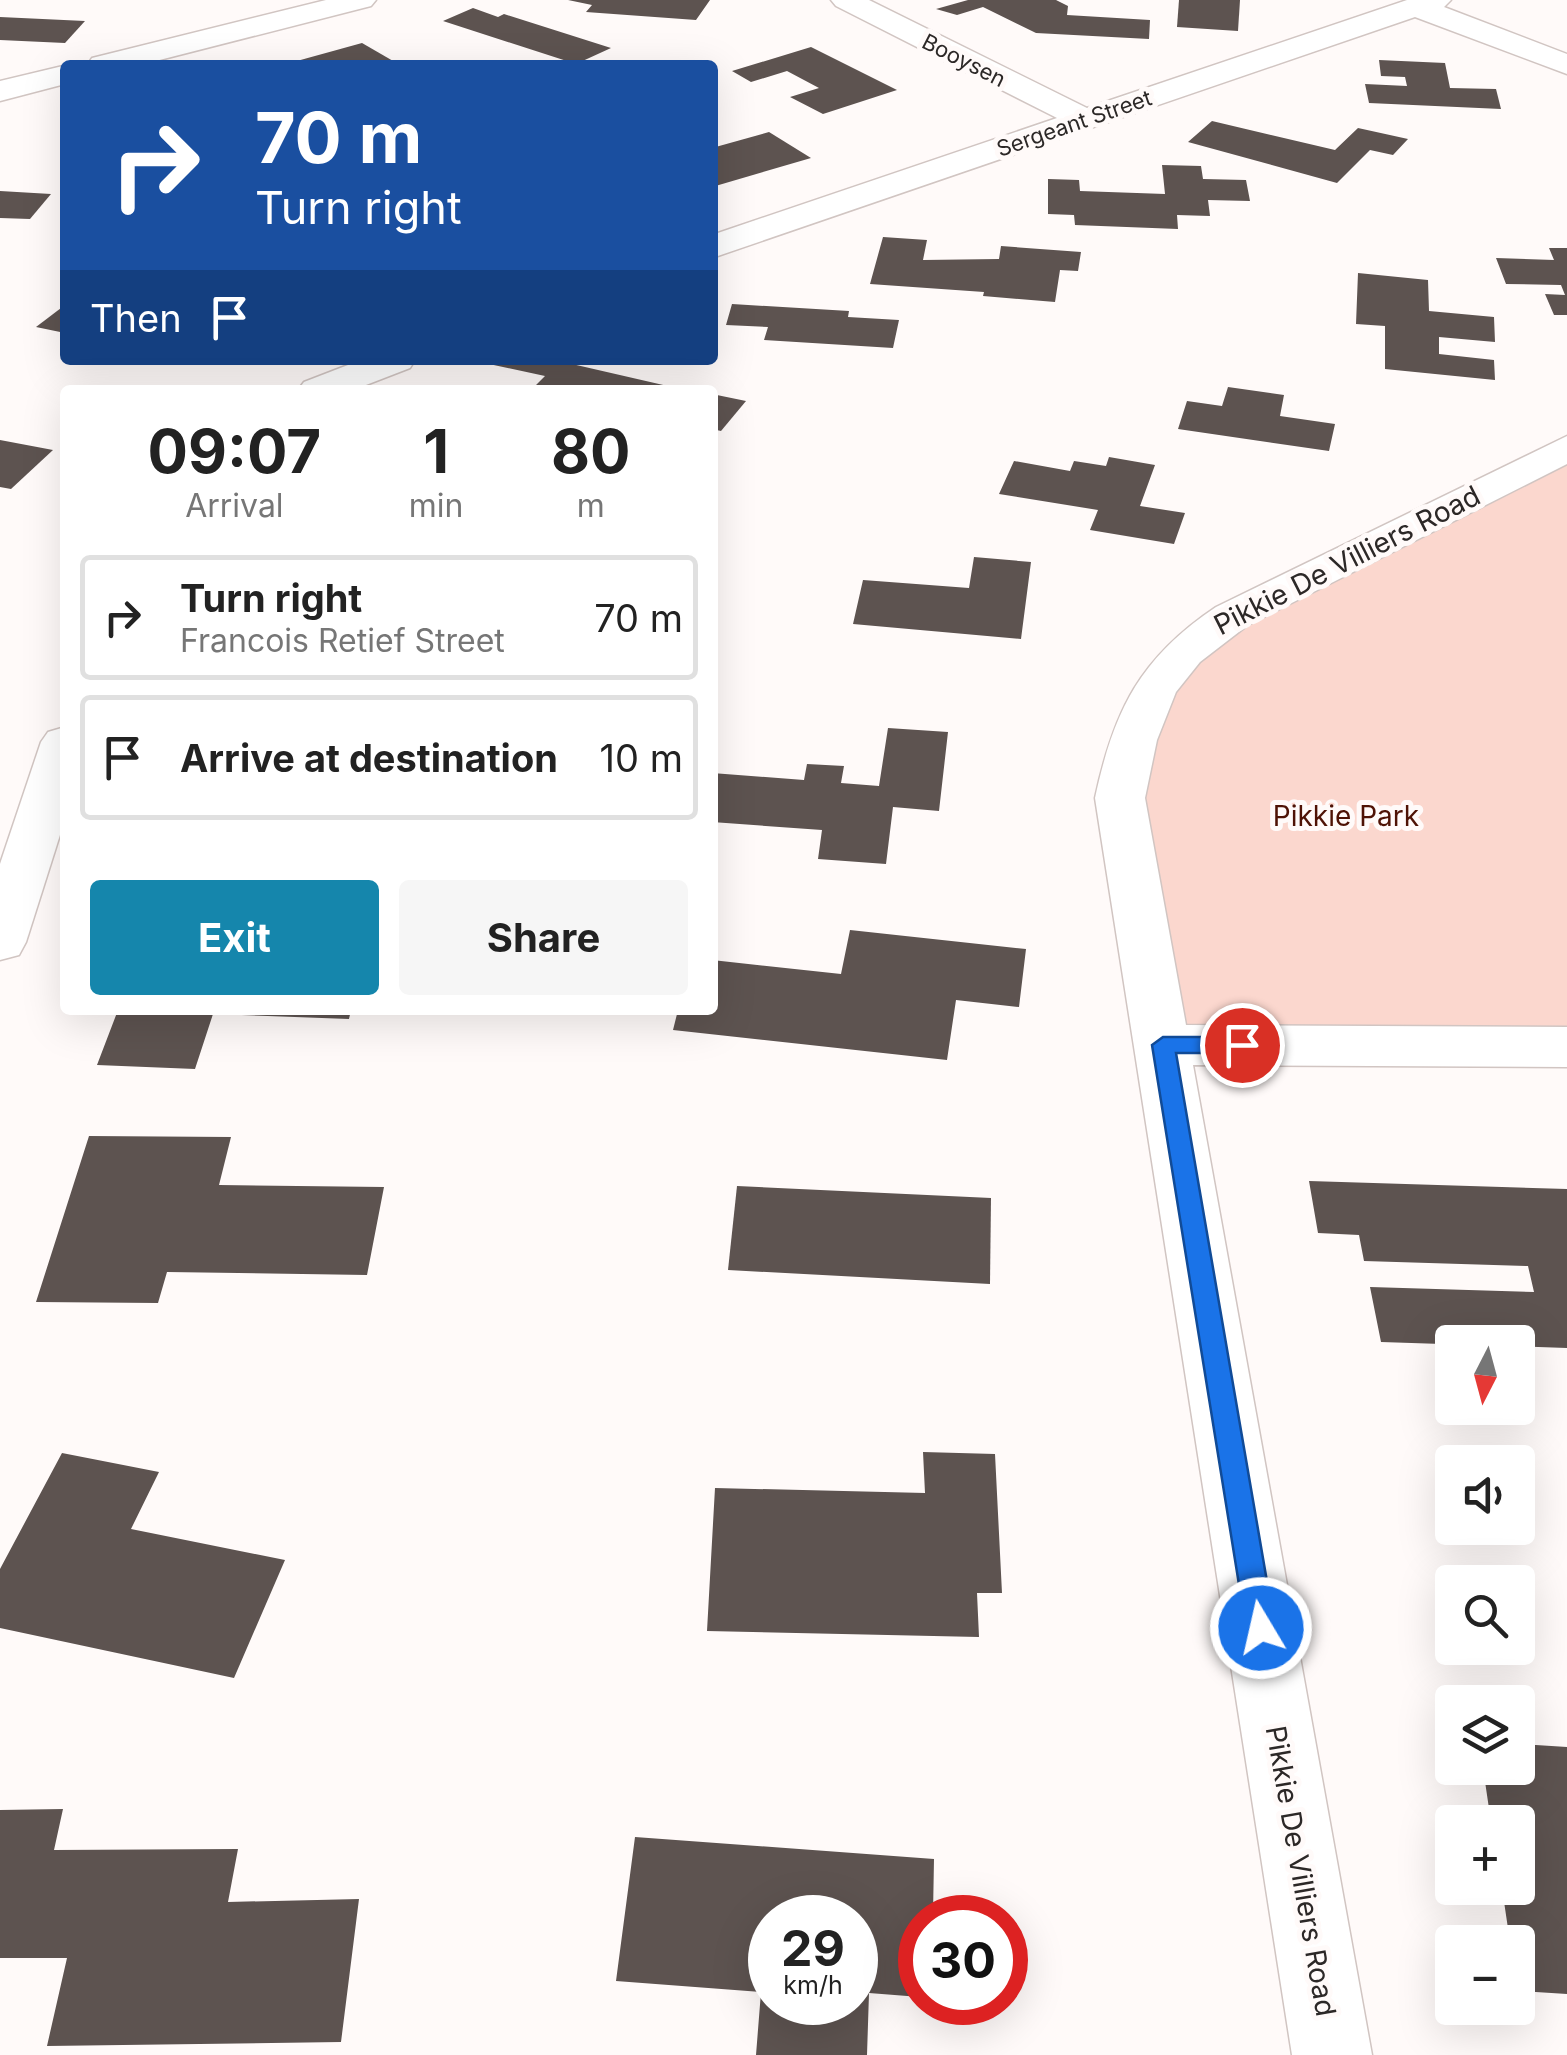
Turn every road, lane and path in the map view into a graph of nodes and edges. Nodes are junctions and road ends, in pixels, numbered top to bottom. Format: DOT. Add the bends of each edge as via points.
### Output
graph roads {
  1 [pos="361,0"];
  2 [pos="846,0"];
  3 [pos="1426,4"];
  4 [pos="123,60"];
  5 [pos="1567,65"];
  6 [pos="60,75"];
  7 [pos="0,91"];
  8 [pos="1083,119"];
  9 [pos="718,245"];
  10 [pos="383,365"];
  11 [pos="331,385"];
  12 [pos="1567,448"];
  13 [pos="60,757"];
  14 [pos="0,942"];
  15 [pos="1163,1045"];
  16 [pos="1567,1046"];
  17 [pos="1332,2055"];
  1 -- 4 [label="street"];
  2 -- 8 [label="street, Booysen"];
  3 -- 5 [label="street"];
  3 -- 8 [label="street, Sergeant Street"];
  6 -- 7 [label="street"];
  8 -- 9 [label="street, Sergeant Street"];
  10 -- 11 [label="street"];
  12 -- 15 [label="street, Pikkie De Villiers Road" via="1232,616 1192,641 1152,692 1132,734 1120,798"];
  13 -- 14 [label="street"];
  15 -- 16 [label="street"];
  15 -- 17 [label="street, Pikkie De Villiers Road"];
}
